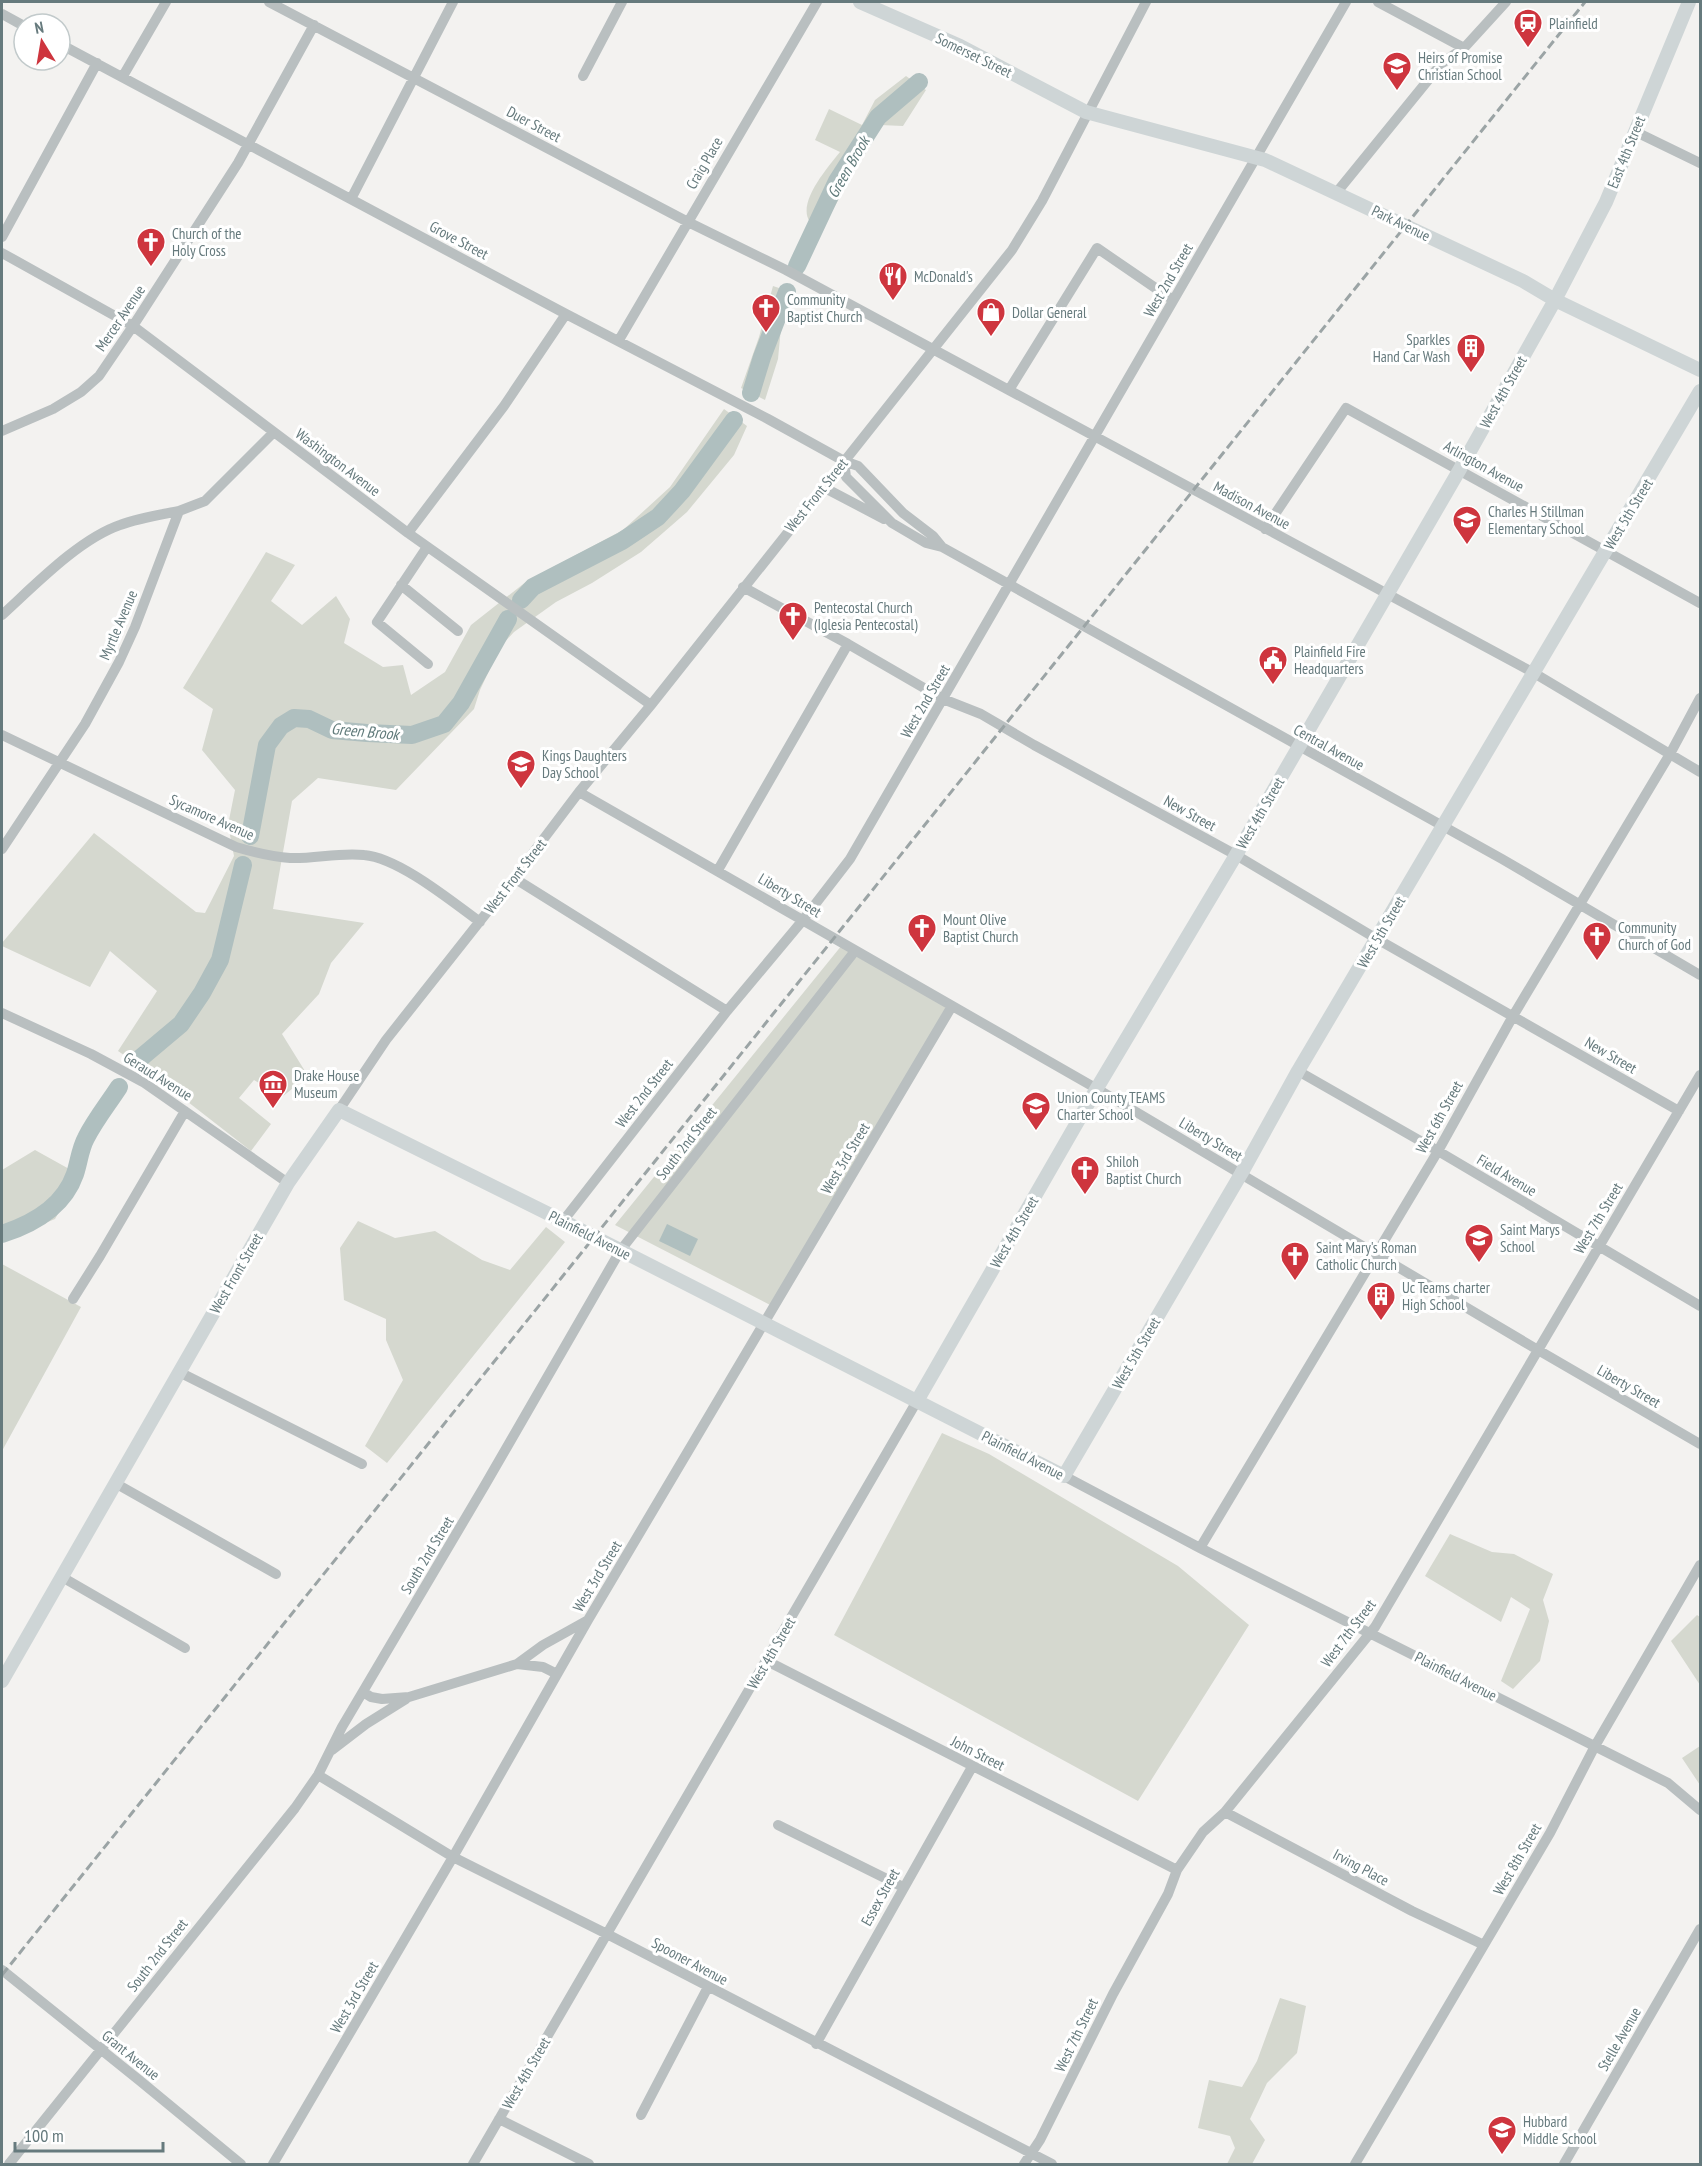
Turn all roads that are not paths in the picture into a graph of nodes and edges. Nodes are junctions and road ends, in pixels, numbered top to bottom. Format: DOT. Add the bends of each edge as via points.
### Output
graph roads {
  1 [pos="166,2"];
  2 [pos="269,2"];
  3 [pos="453,2"];
  4 [pos="622,2"];
  5 [pos="817,2"];
  6 [pos="860,2"];
  7 [pos="1146,2"];
  8 [pos="1346,2"];
  9 [pos="1378,2"];
  10 [pos="1506,2"];
  11 [pos="1689,2"];
  12 [pos="314,25"];
  13 [pos="1464,48"];
  14 [pos="72,50"];
  15 [pos="97,63"];
  16 [pos="123,76"];
  17 [pos="583,76"];
  18 [pos="414,77"];
  19 [pos="1086,112"];
  20 [pos="1634,131"];
  21 [pos="248,144"];
  22 [pos="1257,158"];
  23 [pos="1701,163"];
  24 [pos="1337,192"];
  25 [pos="351,199"];
  26 [pos="688,222"];
  27 [pos="2,237"];
  28 [pos="2,253"];
  29 [pos="786,270"];
  30 [pos="1173,300"];
  31 [pos="1555,300"];
  32 [pos="566,314"];
  33 [pos="133,326"];
  34 [pos="619,340"];
  35 [pos="933,350"];
  36 [pos="1701,370"];
  37 [pos="1009,390"];
  38 [pos="1701,391"];
  39 [pos="2,431"];
  40 [pos="273,433"];
  41 [pos="1096,437"];
  42 [pos="844,461"];
  43 [pos="1460,469"];
  44 [pos="823,487"];
  45 [pos="179,511"];
  46 [pos="892,523"];
  47 [pos="1265,529"];
  48 [pos="408,533"];
  49 [pos="427,547"];
  50 [pos="942,547"];
  51 [pos="1606,551"];
  52 [pos="401,585"];
  53 [pos="1009,585"];
  54 [pos="743,587"];
  55 [pos="1388,594"];
  56 [pos="1701,603"];
  57 [pos="2,615"];
  58 [pos="458,631"];
  59 [pos="848,644"];
  60 [pos="428,664"];
  61 [pos="1534,673"];
  62 [pos="1701,698"];
  63 [pos="943,699"];
  64 [pos="651,705"];
  65 [pos="2,735"];
  66 [pos="1299,747"];
  67 [pos="1670,754"];
  68 [pos="59,762"];
  69 [pos="1701,772"];
  70 [pos="579,792"];
  71 [pos="1442,827"];
  72 [pos="2,849"];
  73 [pos="1236,855"];
  74 [pos="718,870"];
  75 [pos="514,878"];
  76 [pos="1578,905"];
  77 [pos="802,920"];
  78 [pos="480,922"];
  79 [pos="1377,939"];
  80 [pos="855,951"];
  81 [pos="1701,975"];
  82 [pos="952,1006"];
  83 [pos="727,1011"];
  84 [pos="2,1013"];
  85 [pos="1513,1016"];
  86 [pos="1298,1071"];
  87 [pos="1701,1075"];
  88 [pos="1097,1089"];
  89 [pos="339,1110"];
  90 [pos="185,1111"];
  91 [pos="1679,1111"];
  92 [pos="1438,1151"];
  93 [pos="1241,1174"];
  94 [pos="288,1183"];
  95 [pos="563,1221"];
  96 [pos="1598,1247"];
  97 [pos="620,1251"];
  98 [pos="1376,1254"];
  99 [pos="73,1299"];
  100 [pos="1701,1306"];
  101 [pos="764,1323"];
  102 [pos="1538,1350"];
  103 [pos="179,1372"];
  104 [pos="917,1401"];
  105 [pos="1701,1444"];
  106 [pos="362,1464"];
  107 [pos="1064,1476"];
  108 [pos="115,1483"];
  109 [pos="1200,1548"];
  110 [pos="1701,1565"];
  111 [pos="276,1574"];
  112 [pos="62,1577"];
  113 [pos="588,1620"];
  114 [pos="1370,1632"];
  115 [pos="185,1648"];
  116 [pos="767,1660"];
  117 [pos="517,1664"];
  118 [pos="557,1674"];
  119 [pos="2,1681"];
  120 [pos="363,1692"];
  121 [pos="410,1697"];
  122 [pos="1595,1746"];
  123 [pos="330,1752"];
  124 [pos="972,1767"];
  125 [pos="318,1776"];
  126 [pos="1701,1810"];
  127 [pos="1225,1812"];
  128 [pos="778,1825"];
  129 [pos="453,1857"];
  130 [pos="1177,1870"];
  131 [pos="903,1887"];
  132 [pos="1701,1929"];
  133 [pos="607,1934"];
  134 [pos="1484,1945"];
  135 [pos="2,1970"];
  136 [pos="708,1987"];
  137 [pos="816,2044"];
  138 [pos="101,2050"];
  139 [pos="641,2115"];
  140 [pos="499,2120"];
  141 [pos="1031,2154"];
  142 [pos="9,2164"];
  143 [pos="241,2164"];
  144 [pos="273,2164"];
  145 [pos="473,2164"];
  146 [pos="589,2164"];
  147 [pos="1024,2164"];
  148 [pos="1052,2164"];
  149 [pos="1355,2164"];
  150 [pos="1564,2164"];
  1 -- 16 [label="street"];
  2 -- 12 [label="street, Duer Street"];
  3 -- 18 [label="street"];
  4 -- 17 [label="street"];
  5 -- 26 [label="street, Craig Place"];
  6 -- 19 [label="main road, Somerset Street" via="960,46"];
  7 -- 19 [label="street, West Front Street"];
  8 -- 22 [label="street, West 2nd Street"];
  9 -- 13 [label="street"];
  10 -- 13 [label="street"];
  11 -- 20 [label="main road, East 4th Street"];
  12 -- 18 [label="street, Duer Street"];
  12 -- 21 [label="street, Mercer Avenue"];
  13 -- 24 [label="street" via="1442,63"];
  14 -- 15 [label="street, Grove Street"];
  15 -- 16 [label="street, Grove Street"];
  15 -- 27 [label="street"];
  16 -- 21 [label="street, Grove Street"];
  18 -- 25 [label="street"];
  18 -- 26 [label="street, Duer Street"];
  19 -- 22 [label="main road, Park Avenue"];
  19 -- 35 [label="street, West Front Street" via="1042,201 1012,250"];
  20 -- 23 [label="street"];
  20 -- 31 [label="main road, East 4th Street" via="1606,202"];
  21 -- 25 [label="street, Grove Street"];
  21 -- 33 [label="street, Mercer Avenue"];
  22 -- 24 [label="main road, Park Avenue"];
  22 -- 30 [label="street, West 2nd Street"];
  24 -- 31 [label="main road, Park Avenue"];
  25 -- 32 [label="street, Grove Street"];
  26 -- 29 [label="street, Duer Street"];
  26 -- 34 [label="street, Craig Place"];
  28 -- 33 [label="street, Washington Avenue"];
  29 -- 35 [label="street, Madison Avenue"];
  30 -- 37 [label="street" via="1097,248"];
  30 -- 41 [label="street, West 2nd Street"];
  31 -- 36 [label="main road, Park Avenue"];
  31 -- 43 [label="main road, West 4th Street"];
  32 -- 34 [label="street, Grove Street"];
  32 -- 48 [label="street" via="504,406"];
  33 -- 39 [label="street, Mercer Avenue" via="99,376 81,392"];
  33 -- 40 [label="street, Washington Avenue"];
  34 -- 42 [label="street, Grove Street"];
  35 -- 37 [label="street, Madison Avenue"];
  35 -- 42 [label="street, West Front Street"];
  37 -- 41 [label="street, Madison Avenue"];
  38 -- 51 [label="main road, West 5th Street"];
  40 -- 45 [label="street" via="206,501"];
  40 -- 48 [label="street, Washington Avenue"];
  41 -- 47 [label="street, Madison Avenue"];
  41 -- 53 [label="street, West 2nd Street"];
  42 -- 44 [label="street, West Front Street"];
  42 -- 46 [label="street, Central Avenue" via="846,477"];
  42 -- 50 [label="street, Central Avenue" via="858,466"];
  43 -- 47 [label="street, Arlington Avenue" via="1346,408"];
  43 -- 51 [label="street, Arlington Avenue"];
  43 -- 55 [label="main road, West 4th Street"];
  44 -- 46 [label="street"];
  44 -- 54 [label="street, West Front Street"];
  45 -- 57 [label="street" via="119,525 97,536"];
  45 -- 68 [label="street, Myrtle Avenue" via="119,662"];
  46 -- 50 [label="street, Central Avenue" via="926,543"];
  47 -- 55 [label="street, Madison Avenue"];
  48 -- 49 [label="street, Washington Avenue"];
  49 -- 52 [label="street"];
  49 -- 64 [label="street, Washington Avenue"];
  50 -- 53 [label="street, Central Avenue"];
  51 -- 56 [label="street, Arlington Avenue"];
  51 -- 61 [label="main road, West 5th Street"];
  52 -- 58 [label="street"];
  52 -- 60 [label="street" via="377,622"];
  53 -- 63 [label="street, West 2nd Street"];
  53 -- 66 [label="street, Central Avenue"];
  54 -- 59 [label="street, New Street"];
  54 -- 64 [label="street, West Front Street"];
  55 -- 61 [label="street, Madison Avenue"];
  55 -- 66 [label="main road, West 4th Street"];
  59 -- 63 [label="street, New Street"];
  59 -- 74 [label="street"];
  61 -- 67 [label="street, Madison Avenue"];
  61 -- 71 [label="main road, West 5th Street"];
  62 -- 67 [label="street, West 6th Street"];
  63 -- 73 [label="street, New Street" via="981,714"];
  63 -- 77 [label="street, West 2nd Street" via="850,859"];
  64 -- 70 [label="street, West Front Street"];
  65 -- 68 [label="street, Sycamore Avenue"];
  66 -- 71 [label="street, Central Avenue"];
  66 -- 73 [label="main road, West 4th Street"];
  67 -- 69 [label="street, Madison Avenue"];
  67 -- 76 [label="street, West 6th Street"];
  68 -- 72 [label="street, Myrtle Avenue"];
  68 -- 78 [label="street, Sycamore Avenue" via="236,847 291,858 363,854 388,861"];
  70 -- 74 [label="street, Liberty Street"];
  70 -- 75 [label="street, West Front Street"];
  71 -- 76 [label="street, Central Avenue"];
  71 -- 79 [label="main road, West 5th Street"];
  73 -- 79 [label="street, New Street"];
  73 -- 88 [label="main road, West 4th Street"];
  74 -- 77 [label="street, Liberty Street"];
  75 -- 78 [label="street, West Front Street"];
  75 -- 83 [label="street"];
  76 -- 81 [label="street, Central Avenue"];
  76 -- 85 [label="street, West 6th Street"];
  77 -- 80 [label="street, Liberty Street"];
  77 -- 83 [label="street, West 2nd Street"];
  78 -- 89 [label="street, West Front Street" via="386,1040"];
  79 -- 85 [label="street, New Street"];
  79 -- 86 [label="main road, West 5th Street"];
  80 -- 82 [label="street, Liberty Street"];
  80 -- 97 [label="street, South 2nd Street"];
  82 -- 88 [label="street, Liberty Street"];
  82 -- 101 [label="street, West 3rd Street"];
  83 -- 95 [label="street, West 2nd Street"];
  84 -- 90 [label="street, Geraud Avenue" via="108,1063"];
  85 -- 91 [label="street, New Street"];
  85 -- 92 [label="street, West 6th Street"];
  86 -- 92 [label="street, Field Avenue"];
  86 -- 93 [label="main road, West 5th Street"];
  87 -- 91 [label="street, West 7th Street"];
  88 -- 93 [label="street, Liberty Street"];
  88 -- 104 [label="main road, West 4th Street"];
  89 -- 94 [label="main road, West Front Street"];
  89 -- 95 [label="main road, Plainfield Avenue"];
  90 -- 94 [label="street, Geraud Avenue"];
  90 -- 99 [label="street"];
  91 -- 96 [label="street, West 7th Street"];
  92 -- 96 [label="street, Field Avenue"];
  92 -- 98 [label="street, West 6th Street"];
  93 -- 98 [label="street, Liberty Street"];
  93 -- 107 [label="main road, West 5th Street"];
  94 -- 103 [label="main road, West Front Street"];
  95 -- 97 [label="main road, Plainfield Avenue"];
  96 -- 100 [label="street, Field Avenue"];
  96 -- 102 [label="street, West 7th Street"];
  97 -- 101 [label="main road, Plainfield Avenue"];
  97 -- 120 [label="street, South 2nd Street"];
  98 -- 102 [label="street, Liberty Street"];
  98 -- 109 [label="street, West 6th Street"];
  101 -- 104 [label="main road, Plainfield Avenue"];
  101 -- 113 [label="street, West 3rd Street"];
  102 -- 105 [label="street, Liberty Street"];
  102 -- 114 [label="street, West 7th Street"];
  103 -- 106 [label="street"];
  103 -- 108 [label="main road, West Front Street"];
  104 -- 107 [label="main road, Plainfield Avenue"];
  104 -- 116 [label="street, West 4th Street"];
  107 -- 109 [label="street, Plainfield Avenue"];
  108 -- 111 [label="street"];
  108 -- 112 [label="main road, West Front Street"];
  109 -- 114 [label="street, Plainfield Avenue"];
  110 -- 122 [label="street, West 8th Street"];
  112 -- 115 [label="street"];
  112 -- 119 [label="main road, West Front Street"];
  113 -- 117 [label="street"];
  113 -- 118 [label="street, West 3rd Street"];
  114 -- 122 [label="street, Plainfield Avenue"];
  114 -- 127 [label="street, West 7th Street"];
  116 -- 124 [label="street, John Street"];
  116 -- 133 [label="street, West 4th Street"];
  117 -- 118 [label="street" via="543,1667"];
  117 -- 121 [label="street"];
  118 -- 129 [label="street, West 3rd Street"];
  120 -- 121 [label="street" via="382,1699"];
  120 -- 123 [label="street, South 2nd Street"];
  121 -- 123 [label="street"];
  122 -- 126 [label="street, Plainfield Avenue" via="1668,1783"];
  122 -- 134 [label="street, West 8th Street" via="1550,1833"];
  123 -- 125 [label="street, South 2nd Street"];
  124 -- 130 [label="street, John Street"];
  124 -- 131 [label="street, Essex Street"];
  125 -- 129 [label="street, Spooner Avenue"];
  125 -- 138 [label="street, South 2nd Street"];
  127 -- 130 [label="street, West 7th Street" via="1203,1832"];
  127 -- 134 [label="street, Irving Place"];
  128 -- 131 [label="street"];
  129 -- 133 [label="street, Spooner Avenue"];
  129 -- 144 [label="street, West 3rd Street"];
  130 -- 141 [label="street, West 7th Street"];
  131 -- 137 [label="street, Essex Street"];
  132 -- 150 [label="street, Stelle Avenue"];
  133 -- 136 [label="street, Spooner Avenue"];
  133 -- 140 [label="street, West 4th Street"];
  134 -- 149 [label="street, West 8th Street"];
  135 -- 138 [label="street, Grant Avenue"];
  136 -- 137 [label="street, Spooner Avenue"];
  136 -- 139 [label="street"];
  137 -- 141 [label="street, Spooner Avenue"];
  138 -- 142 [label="street, South 2nd Street"];
  138 -- 143 [label="street, Grant Avenue"];
  140 -- 145 [label="street, West 4th Street"];
  140 -- 146 [label="street"];
  141 -- 147 [label="street, West 7th Street"];
  141 -- 148 [label="street, Spooner Avenue"];
}
